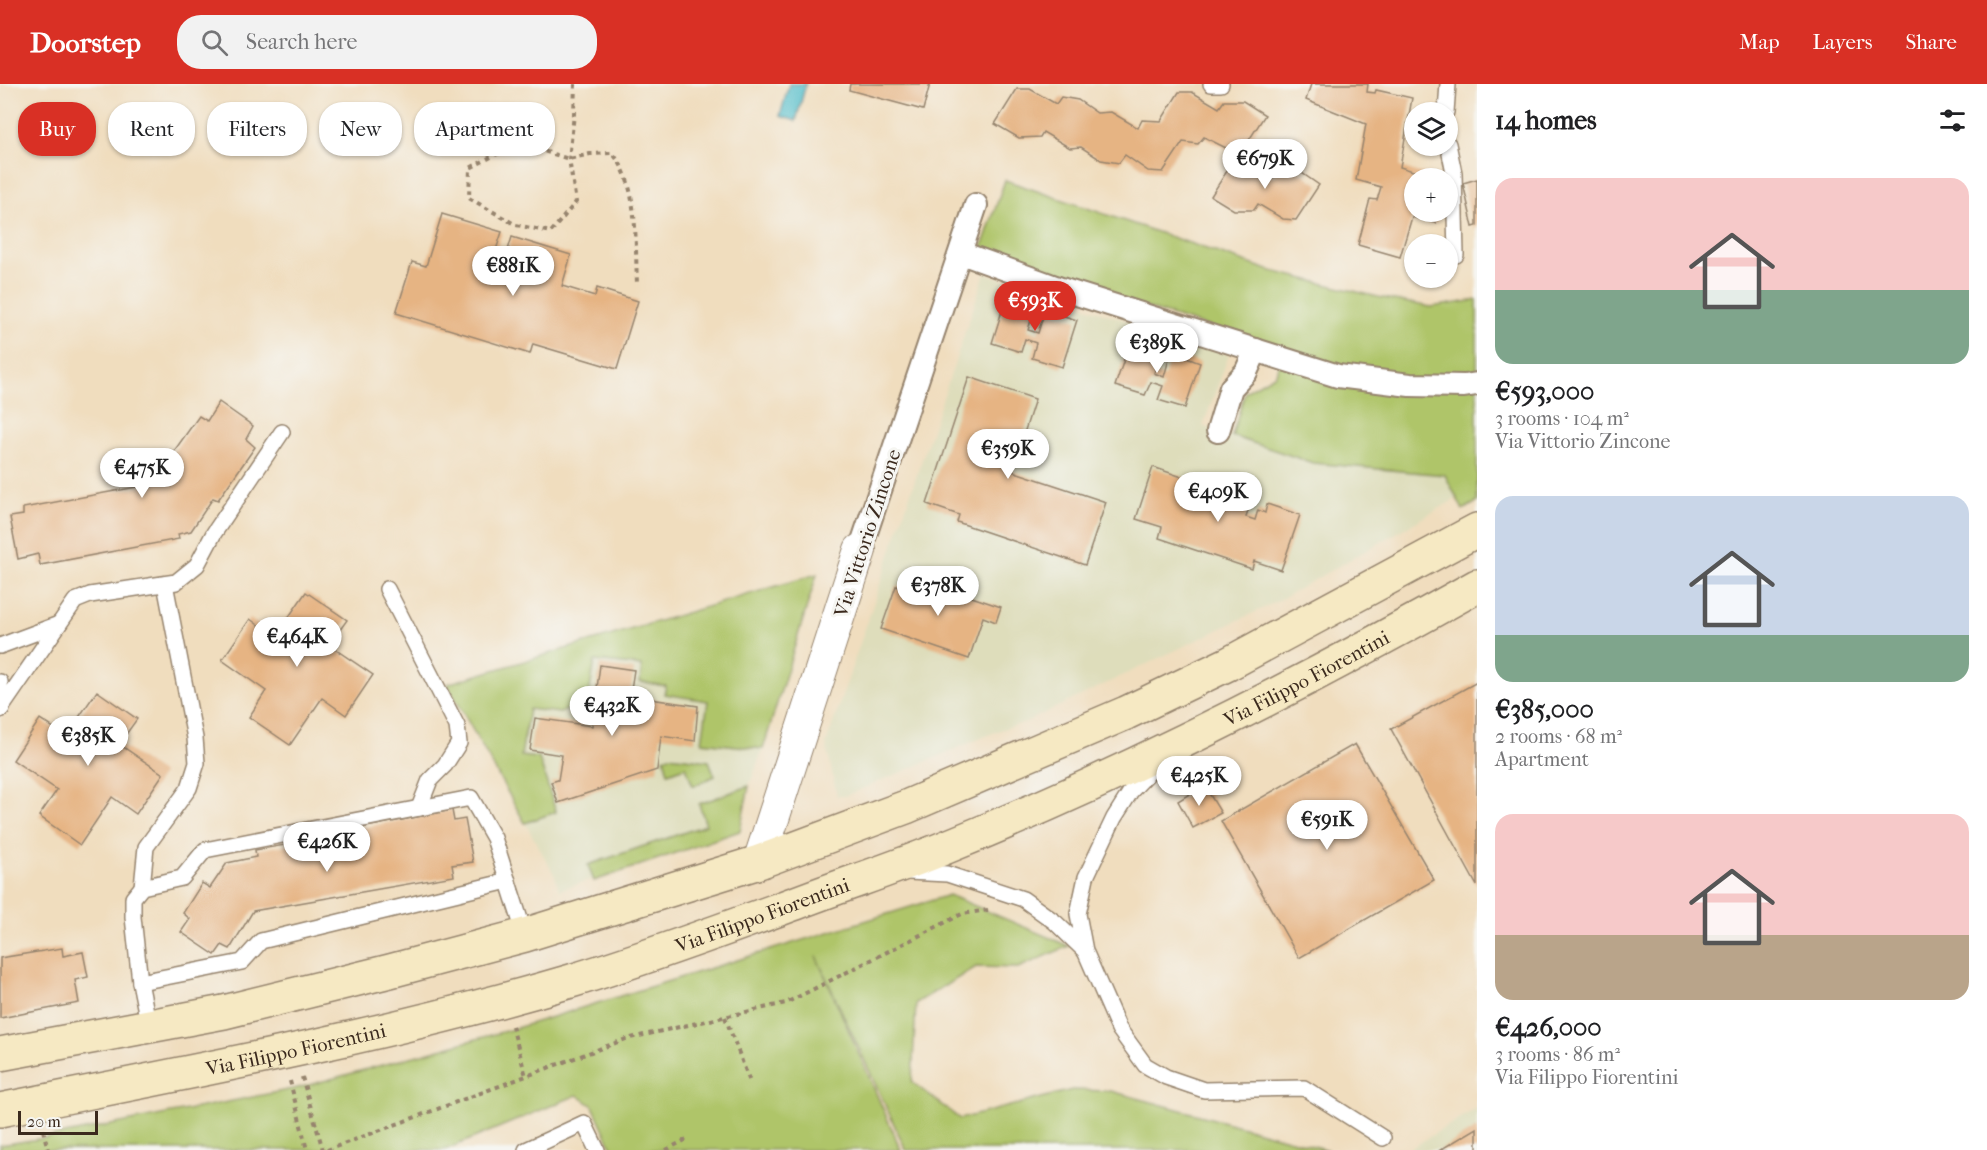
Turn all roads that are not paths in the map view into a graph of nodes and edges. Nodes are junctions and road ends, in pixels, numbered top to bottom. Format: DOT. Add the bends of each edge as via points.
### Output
graph roads {
  1 [pos="1210,84"];
  2 [pos="1221,84"];
  3 [pos="1448,84"];
  4 [pos="1447,102"];
  5 [pos="1450,156"];
  6 [pos="976,205"];
  7 [pos="1455,234"];
  8 [pos="961,253"];
  9 [pos="1256,350"];
  10 [pos="1477,384"];
  11 [pos="1218,431"];
  12 [pos="282,432"];
  13 [pos="1477,530"];
  14 [pos="861,550"];
  15 [pos="165,584"];
  16 [pos="1477,586"];
  17 [pos="387,588"];
  18 [pos="59,624"];
  19 [pos="0,646"];
  20 [pos="0,682"];
  21 [pos="1,709"];
  22 [pos="1173,746"];
  23 [pos="419,808"];
  24 [pos="759,862"];
  25 [pos="884,870"];
  26 [pos="508,882"];
  27 [pos="142,886"];
  28 [pos="525,935"];
  29 [pos="1085,951"];
  30 [pos="140,982"];
  31 [pos="149,1027"];
  32 [pos="0,1054"];
  33 [pos="0,1110"];
  34 [pos="1383,1138"];
  35 [pos="526,1150"];
  36 [pos="597,1150"];
  1 -- 2 [label="lane"];
  3 -- 4 [label="lane"];
  5 -- 7 [label="lane"];
  6 -- 8 [label="street, Via Vittorio Zincone"];
  8 -- 9 [label="street"];
  8 -- 14 [label="street, Via Vittorio Zincone"];
  9 -- 10 [label="street" via="1338,376 1410,385"];
  9 -- 11 [label="street" via="1246,372 1231,388"];
  12 -- 15 [label="lane" via="197,565 176,582"];
  13 -- 24 [label="main road" via="1238,659 1126,714 865,824"];
  14 -- 24 [label="street, Via Vittorio Zincone"];
  15 -- 18 [label="lane" via="90,595 75,601"];
  15 -- 27 [label="lane" via="197,763 189,788 146,847"];
  16 -- 22 [label="main road, Via Filippo Fiorentini" via="1247,711"];
  17 -- 23 [label="lane" via="457,726 459,743 430,780"];
  18 -- 19 [label="lane"];
  18 -- 21 [label="lane"];
  20 -- 21 [label="lane"];
  22 -- 25 [label="main road, Via Filippo Fiorentini" via="944,848"];
  22 -- 29 [label="lane" via="1126,798 1086,877 1078,914"];
  23 -- 26 [label="lane" via="471,798 494,837"];
  23 -- 27 [label="lane" via="205,850 182,878"];
  24 -- 28 [label="main road"];
  25 -- 29 [label="lane" via="947,874 1023,899 1056,922"];
  25 -- 33 [label="main road, Via Filippo Fiorentini" via="571,981 415,1023"];
  26 -- 28 [label="lane"];
  26 -- 30 [label="lane" via="261,942 242,962"];
  27 -- 30 [label="lane" via="133,898"];
  28 -- 31 [label="main road"];
  29 -- 34 [label="lane" via="1119,1029 1145,1065 1204,1090 1304,1088"];
  30 -- 31 [label="lane"];
  31 -- 32 [label="main road"];
  35 -- 36 [label="lane" via="584,1122"];
}
